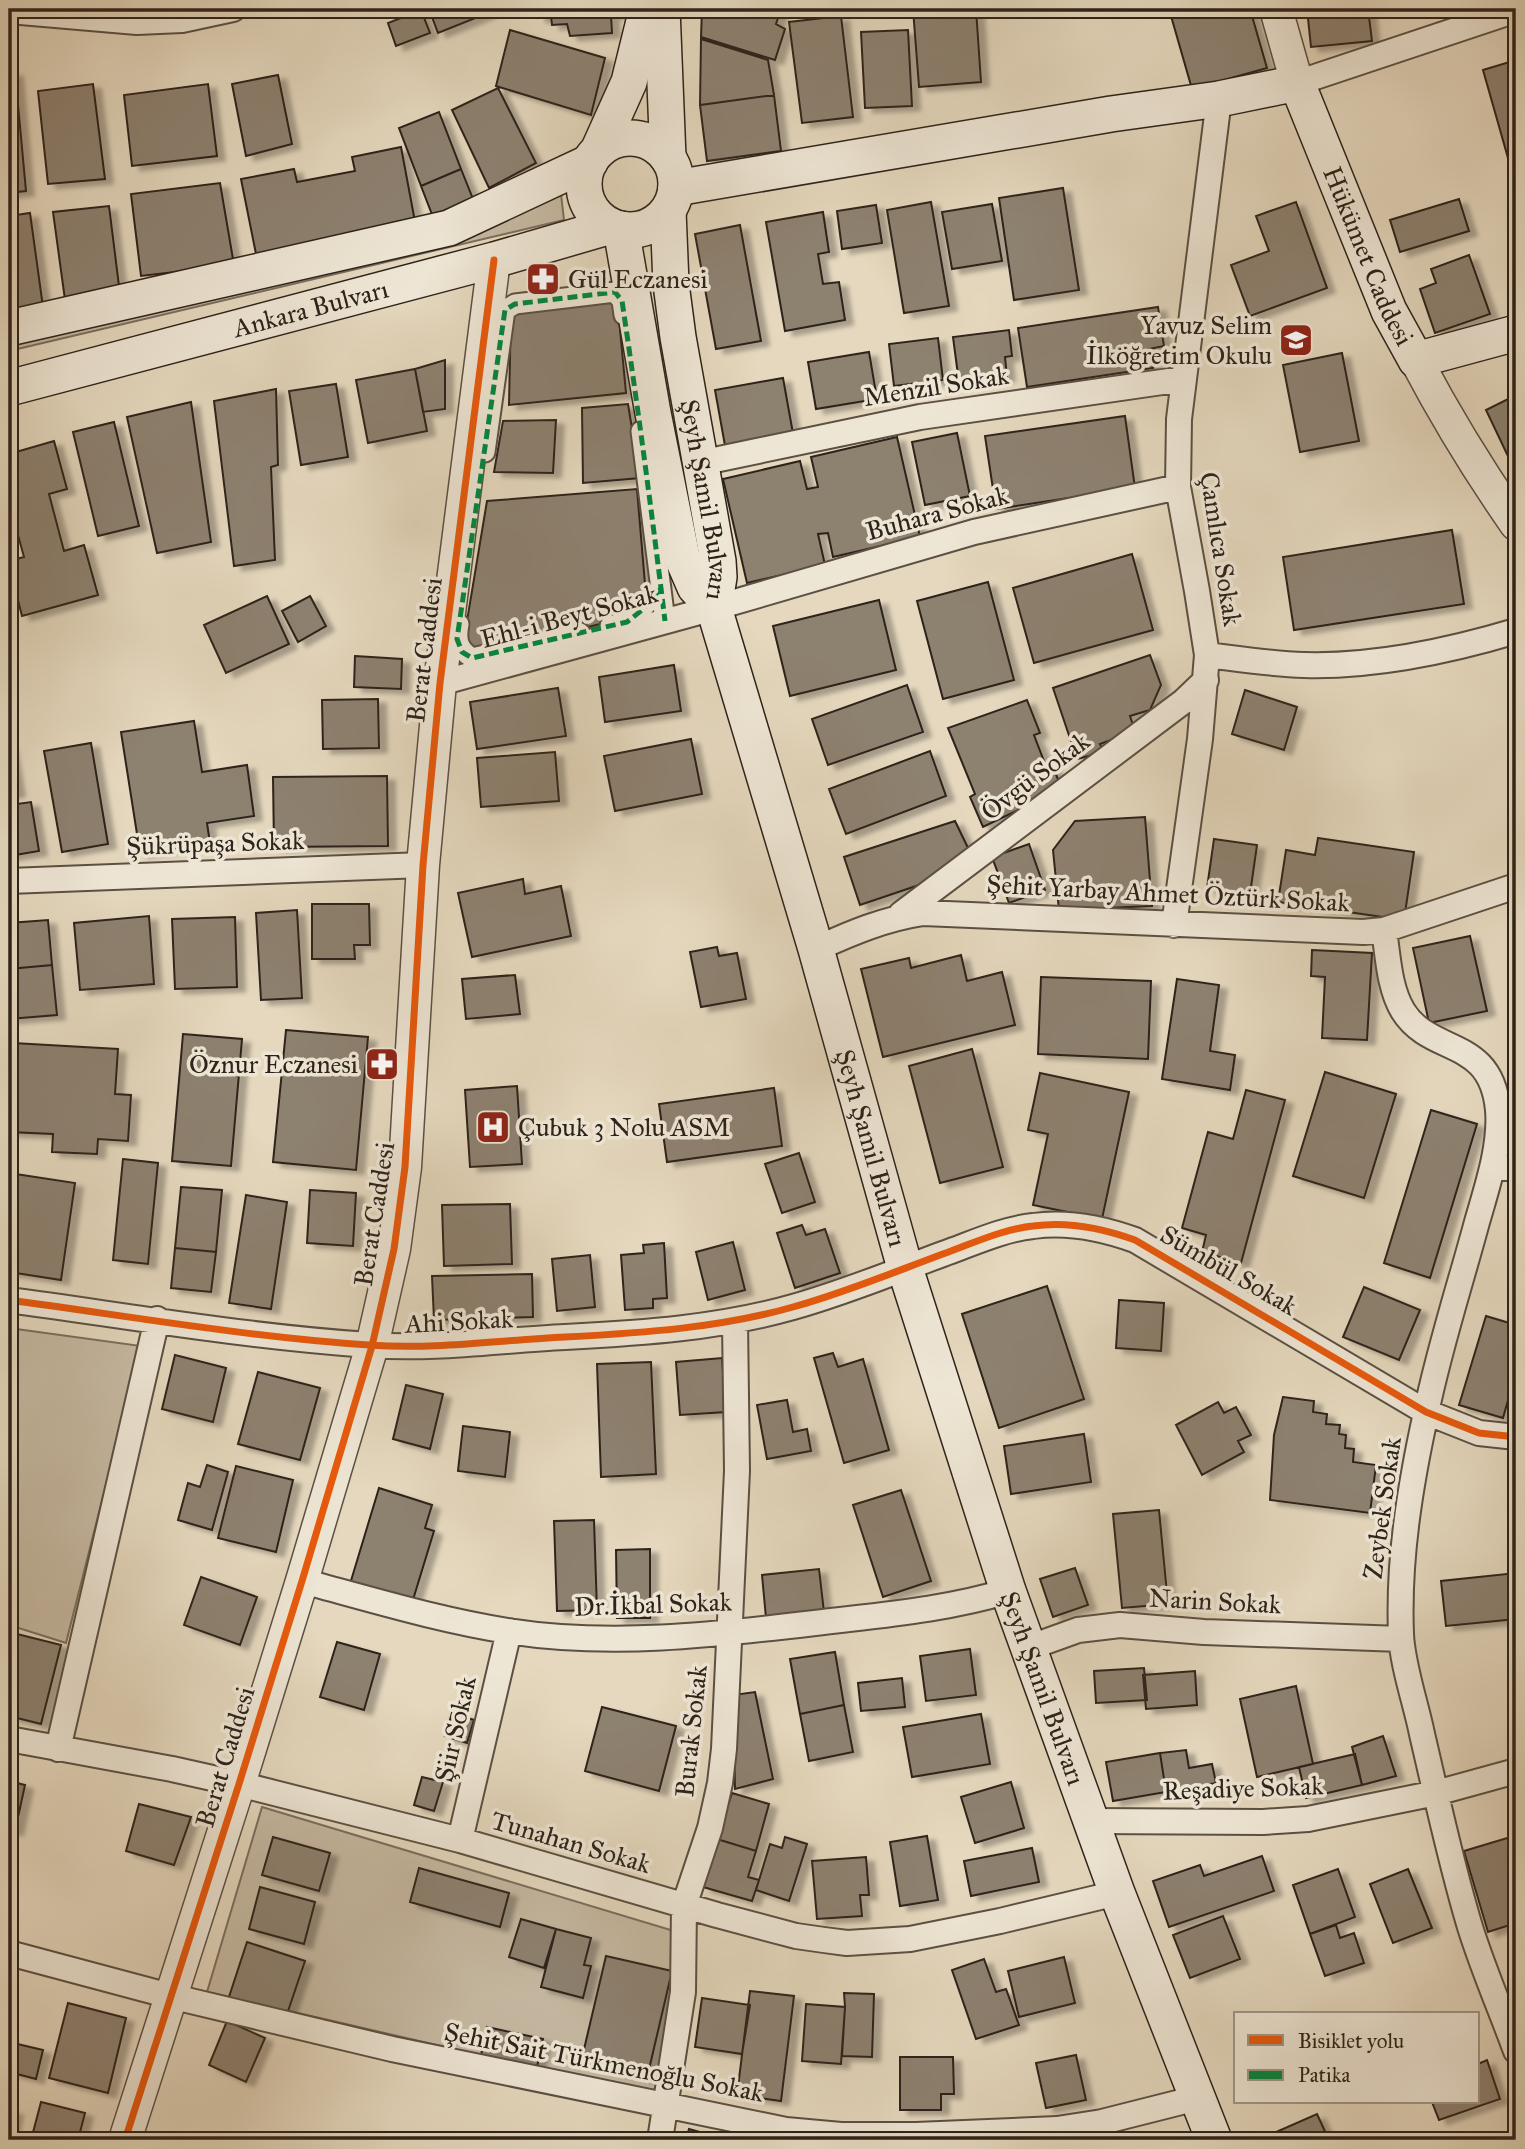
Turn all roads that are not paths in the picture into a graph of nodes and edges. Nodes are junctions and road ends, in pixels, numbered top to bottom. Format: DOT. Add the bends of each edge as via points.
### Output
graph roads {
  1 [pos="233,9"];
  2 [pos="647,9"];
  3 [pos="662,9"];
  4 [pos="1276,9"];
  5 [pos="1516,10"];
  6 [pos="9,11"];
  7 [pos="1297,83"];
  8 [pos="1219,99"];
  9 [pos="594,157"];
  10 [pos="671,186"];
  11 [pos="616,227"];
  12 [pos="494,260"];
  13 [pos="9,328"];
  14 [pos="1516,333"];
  15 [pos="1416,360"];
  16 [pos="1183,379"];
  17 [pos="9,388"];
  18 [pos="700,463"];
  19 [pos="1178,487"];
  20 [pos="1516,524"];
  21 [pos="661,588"];
  22 [pos="714,608"];
  23 [pos="665,621"];
  24 [pos="1516,631"];
  25 [pos="1207,655"];
  26 [pos="1206,680"];
  27 [pos="440,682"];
  28 [pos="423,865"];
  29 [pos="9,881"];
  30 [pos="1516,886"];
  31 [pos="898,916"];
  32 [pos="1174,925"];
  33 [pos="1384,930"];
  34 [pos="816,949"];
  35 [pos="1504,1168"];
  36 [pos="905,1268"];
  37 [pos="9,1300"];
  38 [pos="157,1320"];
  39 [pos="735,1322"];
  40 [pos="372,1346"];
  41 [pos="1426,1412"];
  42 [pos="1516,1437"];
  43 [pos="302,1581"];
  44 [pos="1008,1591"];
  45 [pos="509,1631"];
  46 [pos="730,1633"];
  47 [pos="1401,1639"];
  48 [pos="1028,1648"];
  49 [pos="9,1739"];
  50 [pos="58,1749"];
  51 [pos="1516,1771"];
  52 [pos="239,1784"];
  53 [pos="1436,1793"];
  54 [pos="1093,1821"];
  55 [pos="460,1840"];
  56 [pos="1117,1893"];
  57 [pos="684,1906"];
  58 [pos="9,1953"];
  59 [pos="170,1996"];
  60 [pos="1516,2051"];
  61 [pos="1197,2098"];
  62 [pos="666,2106"];
  63 [pos="125,2140"];
  64 [pos="660,2140"];
  65 [pos="1214,2140"];
  1 -- 6 [label="street" via="182,20 137,22"];
  2 -- 9 [label="main road" via="629,82"];
  3 -- 10 [label="main road, Şeyh Şamil Bulvarı"];
  4 -- 7 [label="street, Hükümet Caddesi"];
  5 -- 7 [label="street"];
  7 -- 8 [label="main road"];
  7 -- 15 [label="main road, Hükümet Caddesi" via="1389,311"];
  8 -- 10 [label="main road"];
  8 -- 16 [label="street, Çamlıca Sokak"];
  9 -- 10 [label="main road" via="611,142 642,139 657,146"];
  9 -- 11 [label="main road" via="585,184 590,205"];
  9 -- 13 [label="main road, Ankara Bulvarı" via="449,228"];
  10 -- 11 [label="main road" via="659,220 634,230"];
  10 -- 18 [label="main road, Şeyh Şamil Bulvarı" via="671,284"];
  11 -- 12 [label="main road, Ankara Bulvarı"];
  11 -- 22 [label="main road" via="682,557 695,587"];
  12 -- 17 [label="main road, Ankara Bulvarı"];
  12 -- 27 [label="street, Berat Caddesi"];
  14 -- 15 [label="main road"];
  15 -- 20 [label="street, Hükümet Caddesi" via="1479,472"];
  16 -- 18 [label="street, Menzil Sokak" via="920,417"];
  16 -- 19 [label="street, Çamlıca Sokak"];
  18 -- 22 [label="main road, Şeyh Şamil Bulvarı" via="718,561"];
  19 -- 22 [label="street, Buhara Sokak" via="974,531"];
  19 -- 25 [label="street, Çamlıca Sokak"];
  21 -- 21 [label="street" via="622,301 615,292 514,304 505,310 457,639 462,652 472,658 627,622"];
  21 -- 23 [label="street"];
  22 -- 23 [label="street, Ehl-i Beyt Sokak"];
  22 -- 34 [label="main road, Şeyh Şamil Bulvarı"];
  23 -- 27 [label="street, Ehl-i Beyt Sokak"];
  24 -- 25 [label="street" via="1477,643 1378,660 1304,665"];
  25 -- 26 [label="street, Çamlıca Sokak"];
  26 -- 31 [label="street, Övgü Sokak"];
  26 -- 32 [label="street, Çamlıca Sokak"];
  27 -- 28 [label="street, Berat Caddesi"];
  28 -- 29 [label="street, Şükrüpaşa Sokak"];
  28 -- 40 [label="street, Berat Caddesi" via="405,1167 394,1250"];
  30 -- 33 [label="street, Şehit Yarbay Ahmet Öztürk Sokak"];
  31 -- 32 [label="street, Şehit Yarbay Ahmet Öztürk Sokak" via="941,913"];
  31 -- 34 [label="street, Şehit Yarbay Ahmet Öztürk Sokak"];
  32 -- 33 [label="street, Şehit Yarbay Ahmet Öztürk Sokak"];
  33 -- 35 [label="street, Zeybek Sokak" via="1396,996 1404,1013 1414,1025 1472,1057 1488,1074 1495,1092"];
  34 -- 36 [label="main road, Şeyh Şamil Bulvarı"];
  35 -- 41 [label="street, Zeybek Sokak"];
  36 -- 39 [label="street, Ahi Sokak" via="812,1302"];
  36 -- 41 [label="street, Sümbül Sokak" via="1032,1226 1058,1224 1109,1231 1135,1240"];
  36 -- 44 [label="main road, Şeyh Şamil Bulvarı"];
  37 -- 38 [label="street, Ahi Sokak"];
  38 -- 40 [label="street, Ahi Sokak"];
  38 -- 50 [label="street"];
  39 -- 40 [label="street, Ahi Sokak" via="465,1344"];
  39 -- 46 [label="street, Burak Sokak" via="737,1471"];
  40 -- 43 [label="street, Berat Caddesi"];
  41 -- 42 [label="street, Sümbül Sokak" via="1479,1433"];
  41 -- 47 [label="street, Zeybek Sokak" via="1408,1512 1400,1588"];
  43 -- 45 [label="street, Dr.İkbal Sokak"];
  43 -- 52 [label="street, Berat Caddesi"];
  44 -- 46 [label="street, Dr.İkbal Sokak" via="946,1607"];
  44 -- 48 [label="main road, Şeyh Şamil Bulvarı"];
  45 -- 46 [label="street, Dr.İkbal Sokak" via="593,1639"];
  45 -- 55 [label="street, Şiir Sokak"];
  46 -- 57 [label="street, Burak Sokak" via="720,1783"];
  47 -- 48 [label="street, Narin Sokak" via="1119,1625 1078,1630"];
  47 -- 53 [label="street, Zeybek Sokak"];
  48 -- 54 [label="main road, Şeyh Şamil Bulvarı"];
  49 -- 50 [label="street, Tunahan Sokak"];
  50 -- 52 [label="street, Tunahan Sokak"];
  51 -- 53 [label="street, Reşadiye Sokak"];
  52 -- 55 [label="street, Tunahan Sokak"];
  52 -- 59 [label="street, Berat Caddesi"];
  53 -- 54 [label="street, Reşadiye Sokak" via="1308,1819"];
  53 -- 60 [label="street, Zeybek Sokak" via="1470,1928"];
  54 -- 56 [label="main road, Şeyh Şamil Bulvarı"];
  55 -- 57 [label="street, Tunahan Sokak"];
  56 -- 57 [label="street, Tunahan Sokak" via="910,1939 847,1943 796,1936"];
  56 -- 61 [label="main road, Şeyh Şamil Bulvarı"];
  57 -- 62 [label="street, Burak Sokak" via="683,1993"];
  58 -- 59 [label="street, Şehit Sait Türkmenoğlu Sokak"];
  59 -- 62 [label="street, Şehit Sait Türkmenoğlu Sokak" via="392,2049"];
  59 -- 63 [label="street, Berat Caddesi"];
  61 -- 62 [label="street, Şehit Sait Türkmenoğlu Sokak" via="1057,2129 916,2135 786,2130"];
  61 -- 65 [label="main road, Şeyh Şamil Bulvarı"];
  62 -- 64 [label="street, Burak Sokak"];
}
